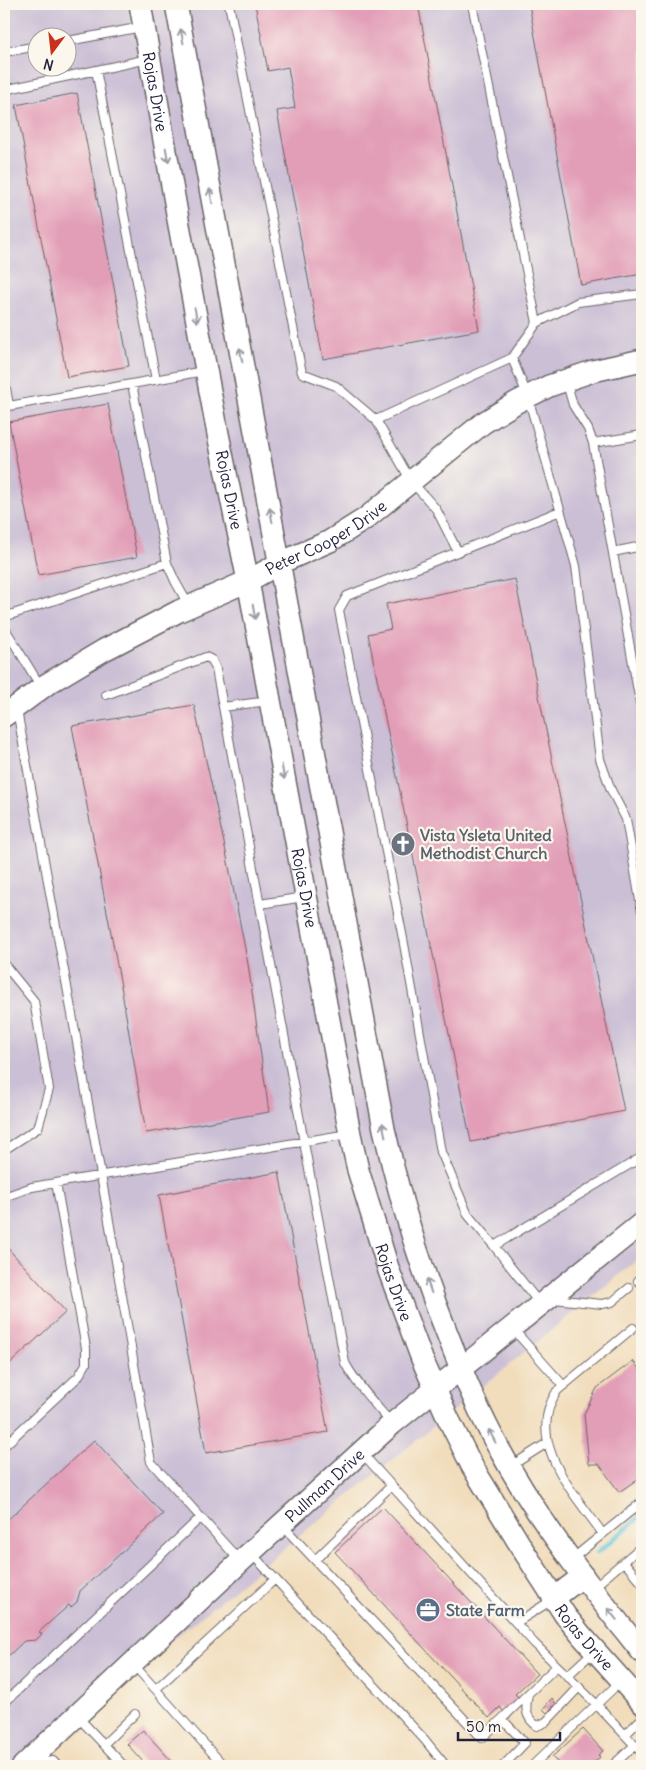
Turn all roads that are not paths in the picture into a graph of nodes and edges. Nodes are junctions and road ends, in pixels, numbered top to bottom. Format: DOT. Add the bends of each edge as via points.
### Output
graph roads {
  1 [pos="140,4"];
  2 [pos="176,4"];
  3 [pos="230,4"];
  4 [pos="472,4"];
  5 [pos="144,27"];
  6 [pos="78,39"];
  7 [pos="28,48"];
  8 [pos="4,52"];
  9 [pos="150,59"];
  10 [pos="96,70"];
  11 [pos="4,90"];
  12 [pos="642,294"];
  13 [pos="537,322"];
  14 [pos="512,358"];
  15 [pos="642,360"];
  16 [pos="206,371"];
  17 [pos="4,376"];
  18 [pos="156,380"];
  19 [pos="566,380"];
  20 [pos="132,384"];
  21 [pos="528,397"];
  22 [pos="6,407"];
  23 [pos="376,420"];
  24 [pos="642,435"];
  25 [pos="593,443"];
  26 [pos="411,481"];
  27 [pos="560,510"];
  28 [pos="642,546"];
  29 [pos="458,552"];
  30 [pos="613,552"];
  31 [pos="167,563"];
  32 [pos="280,563"];
  33 [pos="248,581"];
  34 [pos="190,607"];
  35 [pos="4,616"];
  36 [pos="4,628"];
  37 [pos="41,688"];
  38 [pos="106,695"];
  39 [pos="270,700"];
  40 [pos="223,707"];
  41 [pos="10,711"];
  42 [pos="642,713"];
  43 [pos="306,897"];
  44 [pos="260,904"];
  45 [pos="642,912"];
  46 [pos="4,964"];
  47 [pos="350,1134"];
  48 [pos="304,1142"];
  49 [pos="4,1150"];
  50 [pos="642,1157"];
  51 [pos="101,1175"];
  52 [pos="56,1183"];
  53 [pos="4,1197"];
  54 [pos="642,1225"];
  55 [pos="494,1246"];
  56 [pos="629,1288"];
  57 [pos="545,1302"];
  58 [pos="633,1328"];
  59 [pos="513,1329"];
  60 [pos="461,1370"];
  61 [pos="563,1385"];
  62 [pos="436,1389"];
  63 [pos="392,1424"];
  64 [pos="547,1443"];
  65 [pos="4,1446"];
  66 [pos="361,1452"];
  67 [pos="509,1467"];
  68 [pos="391,1486"];
  69 [pos="642,1502"];
  70 [pos="200,1518"];
  71 [pos="281,1525"];
  72 [pos="603,1534"];
  73 [pos="642,1546"];
  74 [pos="245,1557"];
  75 [pos="315,1560"];
  76 [pos="624,1562"];
  77 [pos="582,1575"];
  78 [pos="275,1580"];
  79 [pos="642,1583"];
  80 [pos="554,1598"];
  81 [pos="516,1623"];
  82 [pos="641,1646"];
  83 [pos="594,1650"];
  84 [pos="133,1664"];
  85 [pos="557,1666"];
  86 [pos="567,1676"];
  87 [pos="621,1680"];
  88 [pos="579,1687"];
  89 [pos="156,1689"];
  90 [pos="528,1694"];
  91 [pos="4,1703"];
  92 [pos="642,1703"];
  93 [pos="596,1704"];
  94 [pos="135,1714"];
  95 [pos="77,1715"];
  96 [pos="642,1718"];
  97 [pos="502,1720"];
  98 [pos="625,1735"];
  99 [pos="104,1744"];
  100 [pos="635,1745"];
  101 [pos="642,1753"];
  102 [pos="619,1760"];
  103 [pos="38,1762"];
  104 [pos="58,1766"];
  105 [pos="124,1766"];
  106 [pos="224,1766"];
  107 [pos="446,1766"];
  108 [pos="503,1766"];
  109 [pos="532,1766"];
  110 [pos="612,1766"];
  111 [pos="625,1766"];
  1 -- 5 [label="main road, Rojas Drive"];
  32 -- 2 [label="main road, Rojas Drive, one-way"];
  3 -- 23 [label="lane" via="302,373 336,386"];
  4 -- 13 [label="lane"];
  5 -- 6 [label="lane"];
  5 -- 9 [label="main road, Rojas Drive"];
  7 -- 8 [label="lane"];
  9 -- 10 [label="lane"];
  9 -- 16 [label="main road, Rojas Drive, one-way"];
  10 -- 11 [label="lane"];
  10 -- 18 [label="lane"];
  12 -- 13 [label="lane" via="578,302"];
  13 -- 14 [label="lane"];
  14 -- 21 [label="lane"];
  14 -- 23 [label="lane"];
  15 -- 19 [label="main road, Peter Cooper Drive"];
  16 -- 18 [label="lane"];
  16 -- 33 [label="main road, Rojas Drive"];
  17 -- 22 [label="lane"];
  18 -- 20 [label="lane"];
  19 -- 21 [label="main road, Peter Cooper Drive"];
  19 -- 25 [label="lane" via="573,405"];
  20 -- 22 [label="lane"];
  20 -- 31 [label="lane"];
  21 -- 26 [label="main road, Peter Cooper Drive" via="483,423"];
  21 -- 27 [label="lane"];
  23 -- 26 [label="lane"];
  24 -- 25 [label="lane"];
  25 -- 30 [label="lane"];
  26 -- 29 [label="lane" via="436,509"];
  26 -- 32 [label="main road, Peter Cooper Drive" via="358,524 330,541"];
  27 -- 29 [label="lane"];
  27 -- 45 [label="lane" via="576,566 600,759 626,819"];
  28 -- 30 [label="lane"];
  29 -- 55 [label="lane" via="347,596 339,610 441,1152 468,1215"];
  30 -- 42 [label="lane"];
  31 -- 34 [label="lane"];
  31 -- 35 [label="lane"];
  32 -- 33 [label="main road, Peter Cooper Drive"];
  60 -- 32 [label="main road, Rojas Drive, one-way" via="412,1239 388,1145"];
  33 -- 34 [label="main road, Peter Cooper Drive"];
  33 -- 39 [label="main road, Rojas Drive, one-way"];
  34 -- 37 [label="main road, Peter Cooper Drive" via="104,650"];
  36 -- 37 [label="lane"];
  37 -- 41 [label="main road, Peter Cooper Drive"];
  38 -- 40 [label="lane" via="206,657 212,660 216,669"];
  39 -- 40 [label="lane"];
  39 -- 43 [label="main road, Rojas Drive, one-way"];
  40 -- 44 [label="lane"];
  41 -- 51 [label="lane"];
  43 -- 44 [label="lane"];
  43 -- 47 [label="main road, Rojas Drive"];
  44 -- 48 [label="lane"];
  46 -- 49 [label="lane" via="34,1001 49,1088 38,1128"];
  47 -- 48 [label="lane"];
  47 -- 62 [label="main road, Rojas Drive" via="389,1271"];
  48 -- 51 [label="lane"];
  48 -- 63 [label="lane" via="345,1363"];
  50 -- 55 [label="lane"];
  51 -- 52 [label="lane"];
  51 -- 70 [label="lane" via="151,1462"];
  52 -- 53 [label="lane"];
  52 -- 65 [label="lane" via="86,1348 86,1364 78,1376"];
  54 -- 57 [label="main road, Pullman Drive"];
  55 -- 57 [label="lane"];
  56 -- 57 [label="lane" via="612,1302 602,1304"];
  57 -- 59 [label="main road, Pullman Drive"];
  58 -- 61 [label="lane"];
  59 -- 60 [label="main road, Pullman Drive"];
  59 -- 61 [label="lane"];
  60 -- 62 [label="main road, Pullman Drive"];
  67 -- 60 [label="main road, Rojas Drive, one-way" via="475,1404"];
  61 -- 64 [label="lane" via="550,1400 545,1427"];
  62 -- 63 [label="main road, Pullman Drive"];
  62 -- 80 [label="main road, Rojas Drive" via="472,1466"];
  63 -- 66 [label="main road, Pullman Drive"];
  64 -- 67 [label="lane"];
  64 -- 72 [label="lane" via="561,1474"];
  66 -- 68 [label="lane"];
  66 -- 71 [label="main road, Pullman Drive"];
  67 -- 77 [label="main road, Rojas Drive" via="558,1544"];
  68 -- 75 [label="lane"];
  68 -- 81 [label="lane"];
  69 -- 72 [label="lane"];
  70 -- 74 [label="lane"];
  70 -- 91 [label="lane"];
  71 -- 74 [label="main road, Pullman Drive"];
  71 -- 75 [label="lane"];
  72 -- 77 [label="lane"];
  73 -- 76 [label="lane"];
  74 -- 78 [label="lane"];
  74 -- 84 [label="main road, Pullman Drive"];
  75 -- 97 [label="lane" via="482,1738"];
  76 -- 77 [label="lane"];
  76 -- 79 [label="lane"];
  77 -- 80 [label="main road"];
  82 -- 77 [label="main road, Rojas Drive, one-way"];
  78 -- 89 [label="lane"];
  78 -- 107 [label="lane" via="424,1738"];
  80 -- 81 [label="lane"];
  80 -- 83 [label="main road, Rojas Drive"];
  81 -- 85 [label="lane"];
  83 -- 86 [label="lane"];
  83 -- 87 [label="main road, Rojas Drive"];
  84 -- 89 [label="lane"];
  84 -- 95 [label="main road, Pullman Drive"];
  85 -- 86 [label="lane"];
  85 -- 90 [label="lane"];
  86 -- 88 [label="lane"];
  87 -- 92 [label="main road, Rojas Drive"];
  87 -- 93 [label="lane"];
  88 -- 90 [label="lane" via="546,1722 537,1726 526,1713"];
  88 -- 93 [label="lane"];
  89 -- 106 [label="lane"];
  90 -- 97 [label="lane"];
  93 -- 98 [label="lane"];
  93 -- 109 [label="lane"];
  94 -- 99 [label="lane"];
  95 -- 99 [label="lane"];
  95 -- 103 [label="main road, Pullman Drive"];
  96 -- 98 [label="lane"];
  97 -- 108 [label="lane" via="525,1743"];
  98 -- 100 [label="lane"];
  99 -- 105 [label="lane"];
  100 -- 101 [label="lane"];
  100 -- 102 [label="lane"];
  102 -- 110 [label="lane"];
  102 -- 111 [label="lane"];
  103 -- 104 [label="lane" via="52,1761"];
}
